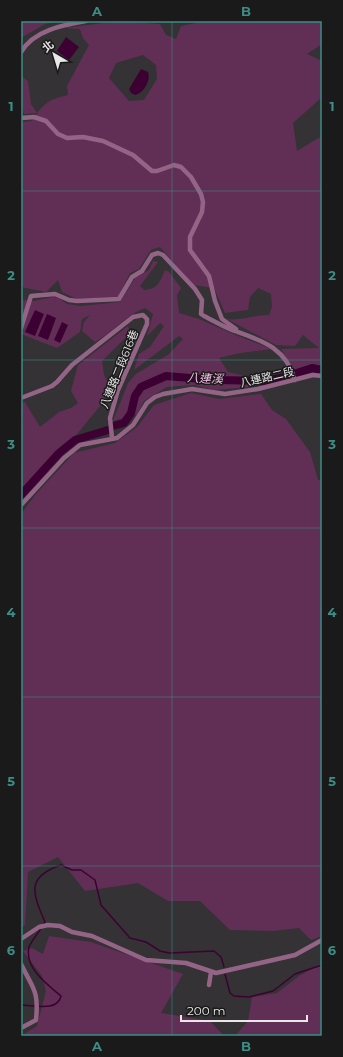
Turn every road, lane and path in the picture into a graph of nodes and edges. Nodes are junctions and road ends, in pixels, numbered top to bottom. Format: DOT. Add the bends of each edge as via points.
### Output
graph roads {
  1 [pos="86,21"];
  2 [pos="21,52"];
  3 [pos="21,118"];
  4 [pos="21,328"];
  5 [pos="244,334"];
  6 [pos="322,376"];
  7 [pos="295,379"];
  8 [pos="21,398"];
  9 [pos="112,438"];
  10 [pos="21,505"];
  11 [pos="21,939"];
  12 [pos="322,940"];
  13 [pos="21,964"];
  14 [pos="211,972"];
  15 [pos="209,985"];
  16 [pos="21,1028"];
  1 -- 2 [label="street" via="64,24 45,32 30,40"];
  3 -- 5 [label="street" via="34,117 46,121 58,134 66,138 83,137 103,141 133,155 152,171 174,165 181,167 191,177 203,202 202,212 190,237 190,250 209,276 222,318"];
  4 -- 5 [label="street" via="31,296 54,294 77,301 119,299 132,277 142,271 152,255 158,253 195,289 202,300 204,316"];
  5 -- 7 [label="street" via="275,347 292,370"];
  6 -- 7 [label="street, 八連路二段"];
  7 -- 9 [label="street, 八連路二段" via="258,389 225,394 192,389 163,394 147,403 133,425 117,438"];
  8 -- 9 [label="street, 八連路二段616巷" via="52,386 72,365 133,318 143,315 147,319 147,324 118,390 110,418"];
  9 -- 10 [label="street, 八連路二段" via="80,445 64,458"];
  11 -- 14 [label="street" via="39,927 60,926 72,932 92,936 146,960 186,963"];
  12 -- 14 [label="street" via="295,955"];
  13 -- 16 [label="street" via="34,987 37,1006 36,1020"];
  14 -- 15 [label="street"];
}
